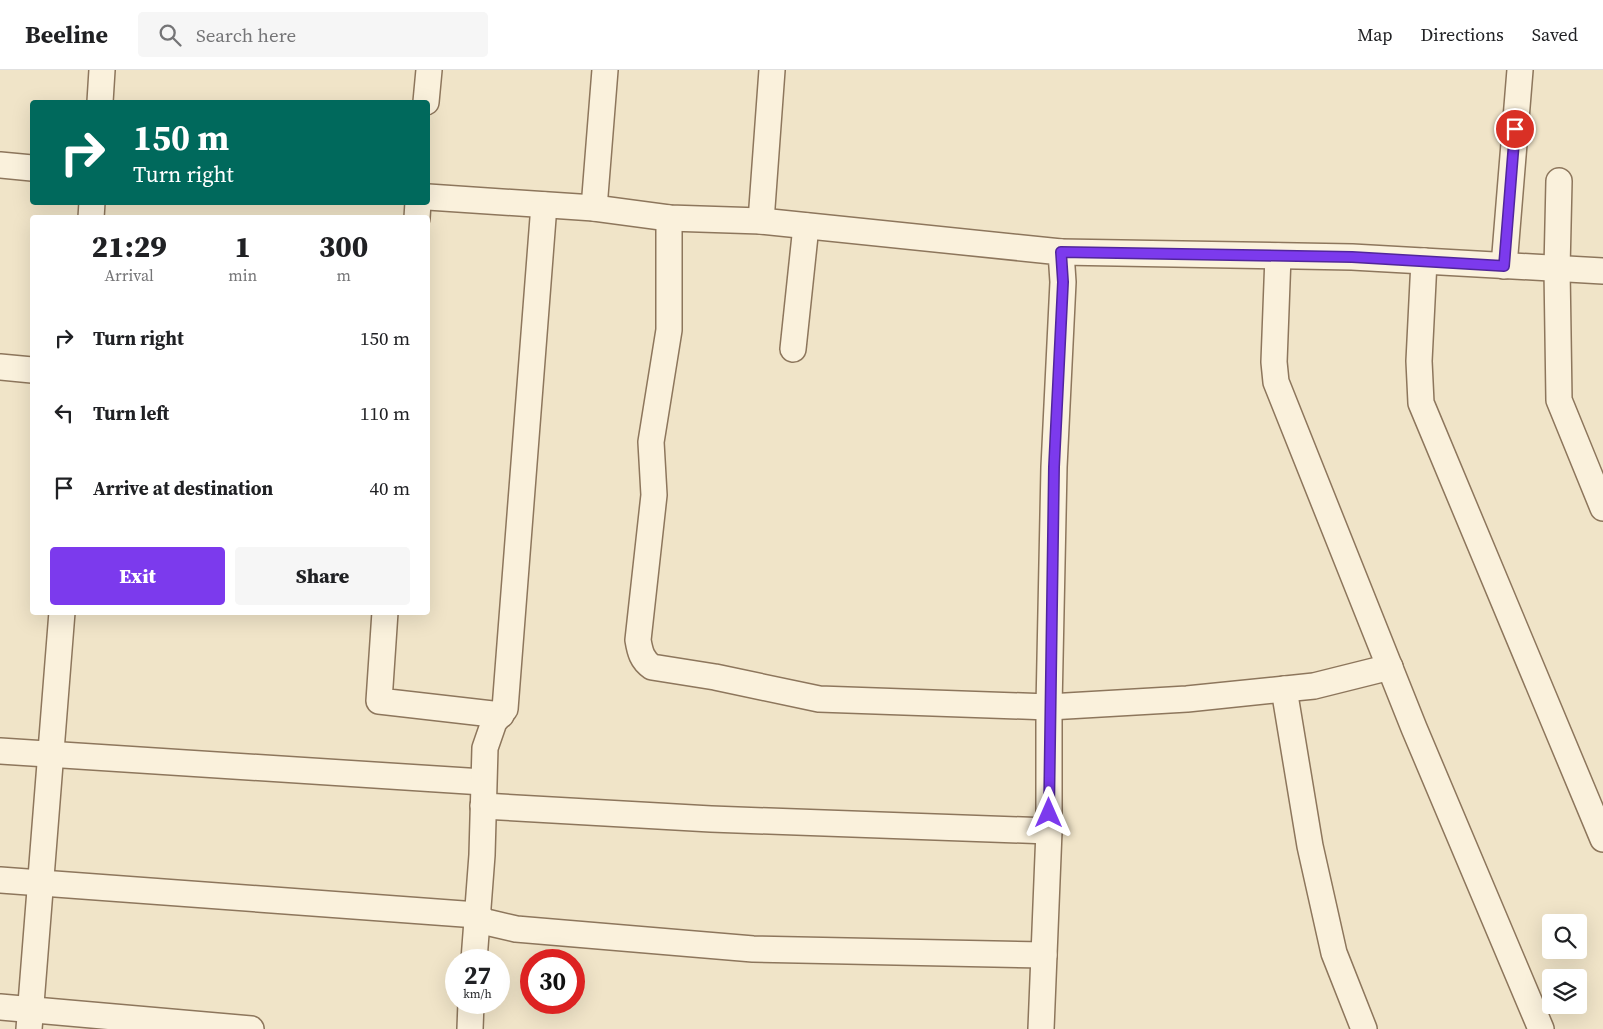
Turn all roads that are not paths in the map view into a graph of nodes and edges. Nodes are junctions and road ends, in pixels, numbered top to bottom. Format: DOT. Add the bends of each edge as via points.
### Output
graph roads {
  1 [pos="102,70"];
  2 [pos="429,70"];
  3 [pos="605,70"];
  4 [pos="772,70"];
  5 [pos="1520,70"];
  6 [pos="100,100"];
  7 [pos="426,100"];
  8 [pos="0,165"];
  9 [pos="30,168"];
  10 [pos="1559,181"];
  11 [pos="430,197"];
  12 [pos="544,205"];
  13 [pos="594,208"];
  14 [pos="669,218"];
  15 [pos="761,221"];
  16 [pos="806,226"];
  17 [pos="1061,252"];
  18 [pos="1278,256"];
  19 [pos="1424,261"];
  20 [pos="1504,266"];
  21 [pos="1557,269"];
  22 [pos="1603,271"];
  23 [pos="793,350"];
  24 [pos="0,367"];
  25 [pos="30,370"];
  26 [pos="1603,508"];
  27 [pos="62,615"];
  28 [pos="385,615"];
  29 [pos="1390,667"];
  30 [pos="1284,689"];
  31 [pos="1048,707"];
  32 [pos="501,715"];
  33 [pos="0,751"];
  34 [pos="51,754"];
  35 [pos="483,794"];
  36 [pos="1049,831"];
  37 [pos="1603,839"];
  38 [pos="0,880"];
  39 [pos="42,882"];
  40 [pos="478,915"];
  41 [pos="475,949"];
  42 [pos="1044,955"];
  43 [pos="0,1007"];
  44 [pos="471,1014"];
  45 [pos="29,1019"];
  46 [pos="251,1029"];
  47 [pos="470,1029"];
  48 [pos="1041,1029"];
  49 [pos="1364,1029"];
  50 [pos="1540,1029"];
  1 -- 6 [label="street"];
  2 -- 7 [label="street"];
  3 -- 13 [label="street"];
  4 -- 15 [label="street"];
  5 -- 20 [label="street"];
  8 -- 9 [label="street"];
  10 -- 21 [label="street"];
  11 -- 12 [label="street"];
  12 -- 13 [label="street"];
  12 -- 32 [label="street" via="505,709"];
  13 -- 14 [label="street"];
  14 -- 15 [label="street"];
  14 -- 31 [label="street" via="669,330 651,442 654,495 638,640 645,662 652,668 715,677 819,699"];
  15 -- 16 [label="street"];
  16 -- 17 [label="street"];
  16 -- 23 [label="street"];
  17 -- 18 [label="street"];
  17 -- 31 [label="street" via="1063,282"];
  18 -- 19 [label="street"];
  18 -- 29 [label="street" via="1276,382"];
  19 -- 20 [label="street"];
  19 -- 37 [label="street" via="1419,371 1421,403"];
  20 -- 21 [label="street"];
  21 -- 22 [label="street"];
  21 -- 26 [label="street" via="1559,400"];
  24 -- 25 [label="street"];
  27 -- 34 [label="street"];
  28 -- 32 [label="street" via="379,701"];
  29 -- 30 [label="street" via="1314,686"];
  29 -- 50 [label="street"];
  30 -- 31 [label="street" via="1187,699"];
  30 -- 49 [label="street" via="1310,846 1334,953"];
  31 -- 36 [label="street"];
  32 -- 35 [label="street" via="488,734"];
  33 -- 34 [label="street"];
  34 -- 35 [label="street"];
  34 -- 39 [label="street"];
  35 -- 36 [label="street" via="711,819"];
  35 -- 40 [label="street"];
  36 -- 42 [label="street"];
  38 -- 39 [label="street"];
  39 -- 40 [label="street"];
  39 -- 45 [label="street"];
  40 -- 41 [label="street"];
  40 -- 42 [label="street" via="491,924 516,930 753,949"];
  42 -- 48 [label="street"];
  43 -- 45 [label="street"];
  44 -- 47 [label="street"];
  45 -- 46 [label="street"];
}
